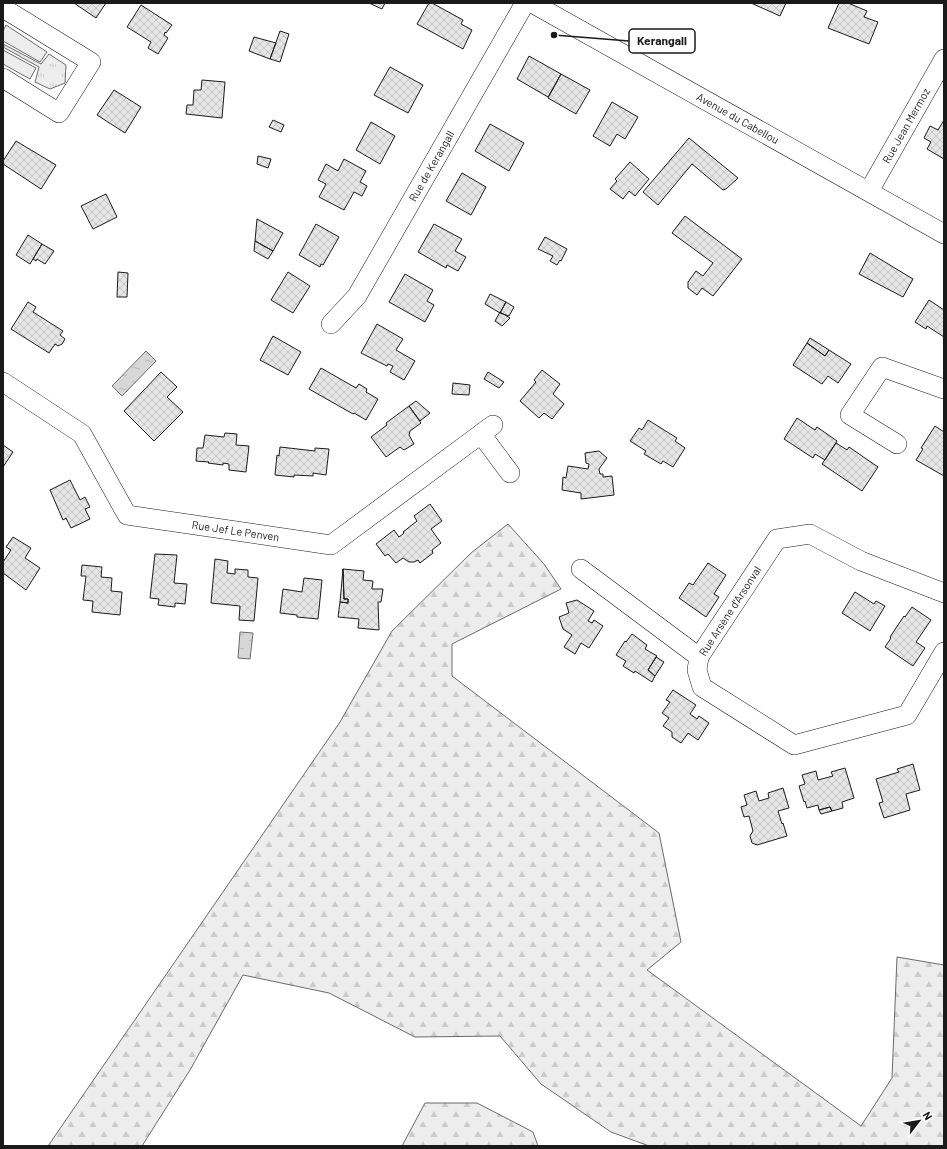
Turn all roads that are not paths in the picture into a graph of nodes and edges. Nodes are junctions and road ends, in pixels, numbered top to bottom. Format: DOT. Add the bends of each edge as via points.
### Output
graph roads {
  1 [pos="525,3"];
  2 [pos="532,3"];
  3 [pos="3,8"];
  4 [pos="941,70"];
  5 [pos="3,78"];
  6 [pos="869,191"];
  7 [pos="944,234"];
  8 [pos="331,324"];
  9 [pos="3,382"];
  10 [pos="944,389"];
  11 [pos="896,444"];
  12 [pos="510,473"];
  13 [pos="581,569"];
  14 [pos="944,593"];
  15 [pos="944,652"];
  16 [pos="699,657"];
  1 -- 8 [label="street, Rue de Kerangall" via="357,296"];
  2 -- 6 [label="street, Avenue du Cabellou"];
  3 -- 5 [label="street" via="91,62 59,113"];
  4 -- 6 [label="street, Rue Jean Mermoz"];
  6 -- 7 [label="street, Avenue du Cabellou"];
  9 -- 12 [label="street, Rue Jef Le Penven" via="82,434 127,516 331,545 487,429"];
  10 -- 11 [label="street" via="882,367 850,415"];
  13 -- 16 [label="street"];
  14 -- 16 [label="street, Rue Arsène d'Arsonval" via="861,561 810,534 777,539"];
  15 -- 16 [label="street, Rue Arsène d'Arsonval" via="907,714 794,745 702,687 697,670"];
}
